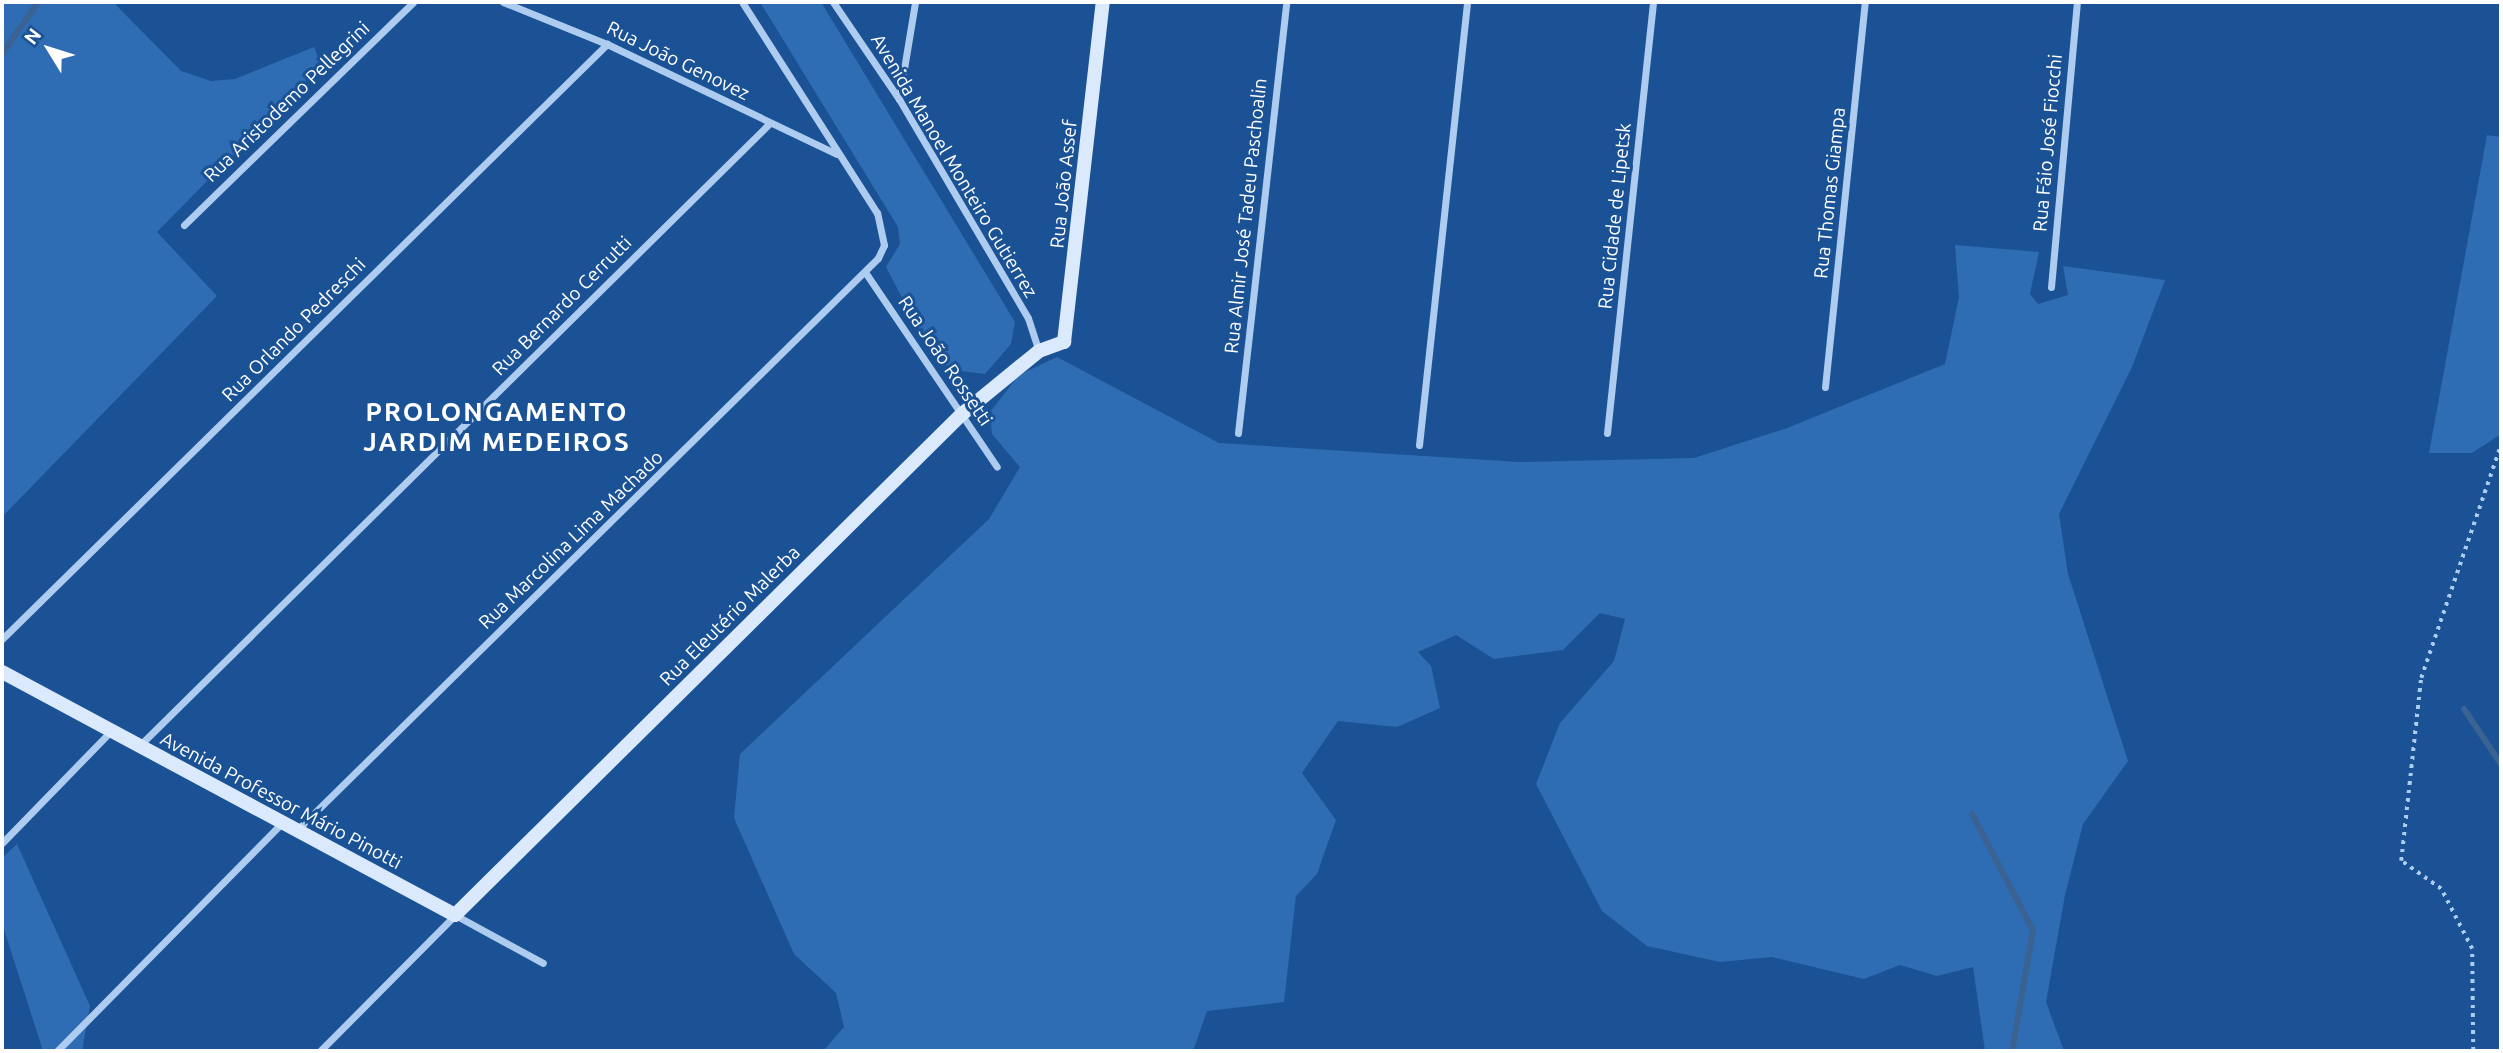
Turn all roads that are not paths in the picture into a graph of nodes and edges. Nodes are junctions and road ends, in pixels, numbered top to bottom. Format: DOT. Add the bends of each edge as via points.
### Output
graph roads {
  1 [pos="413,2"];
  2 [pos="503,2"];
  3 [pos="742,2"];
  4 [pos="833,2"];
  5 [pos="915,2"];
  6 [pos="1103,2"];
  7 [pos="1286,2"];
  8 [pos="1467,2"];
  9 [pos="1653,2"];
  10 [pos="1865,2"];
  11 [pos="2077,2"];
  12 [pos="607,44"];
  13 [pos="899,99"];
  14 [pos="770,123"];
  15 [pos="838,154"];
  16 [pos="184,225"];
  17 [pos="865,272"];
  18 [pos="2051,287"];
  19 [pos="1039,351"];
  20 [pos="1825,387"];
  21 [pos="962,414"];
  22 [pos="1238,433"];
  23 [pos="1608,433"];
  24 [pos="1419,445"];
  25 [pos="998,467"];
  26 [pos="2,639"];
  27 [pos="2,672"];
  28 [pos="110,732"];
  29 [pos="138,747"];
  30 [pos="283,822"];
  31 [pos="298,830"];
  32 [pos="2,844"];
  33 [pos="455,915"];
  34 [pos="543,963"];
  35 [pos="57,1051"];
  36 [pos="320,1051"];
  1 -- 16 [label="street, Rua Aristodemo Pellegrini"];
  2 -- 12 [label="street, Rua João Genovez"];
  3 -- 15 [label="street, Rua Marcolina Lima Machado"];
  4 -- 13 [label="street, Avenida Manoel Monteiro Gutierrez"];
  5 -- 13 [label="street"];
  6 -- 19 [label="street, Rua João Assef" via="1068,337"];
  7 -- 22 [label="street, Rua Almir José Tadeu Paschoalin"];
  8 -- 24 [label="street"];
  9 -- 23 [label="street, Rua Cidade de Lipetsk"];
  10 -- 20 [label="street, Rua Thomas Giampa"];
  11 -- 18 [label="street, Rua Fáio José Fiocchi"];
  12 -- 14 [label="street, Rua João Genovez"];
  12 -- 26 [label="street, Rua Orlando Pedreschi"];
  13 -- 19 [label="street, Avenida Manoel Monteiro Gutierrez" via="1028,318"];
  14 -- 15 [label="street, Rua João Genovez"];
  14 -- 29 [label="street, Rua Bernardo Cerrutti"];
  15 -- 17 [label="street, Rua Marcolina Lima Machado" via="881,229 884,244"];
  17 -- 21 [label="street, Rua João Rossetti"];
  17 -- 31 [label="street, Rua Marcolina Lima Machado"];
  19 -- 21 [label="street, Rua Eleutério Malerba"];
  21 -- 25 [label="street, Rua João Rossetti"];
  21 -- 33 [label="street, Rua Eleutério Malerba"];
  27 -- 28 [label="street, Avenida Professor Mário Pinotti"];
  28 -- 29 [label="street, Avenida Professor Mário Pinotti"];
  28 -- 32 [label="street"];
  29 -- 30 [label="street, Avenida Professor Mário Pinotti"];
  30 -- 31 [label="street, Avenida Professor Mário Pinotti"];
  30 -- 35 [label="street"];
  31 -- 33 [label="street, Avenida Professor Mário Pinotti"];
  33 -- 34 [label="street, Avenida Professor Mário Pinotti"];
  33 -- 36 [label="street"];
}
